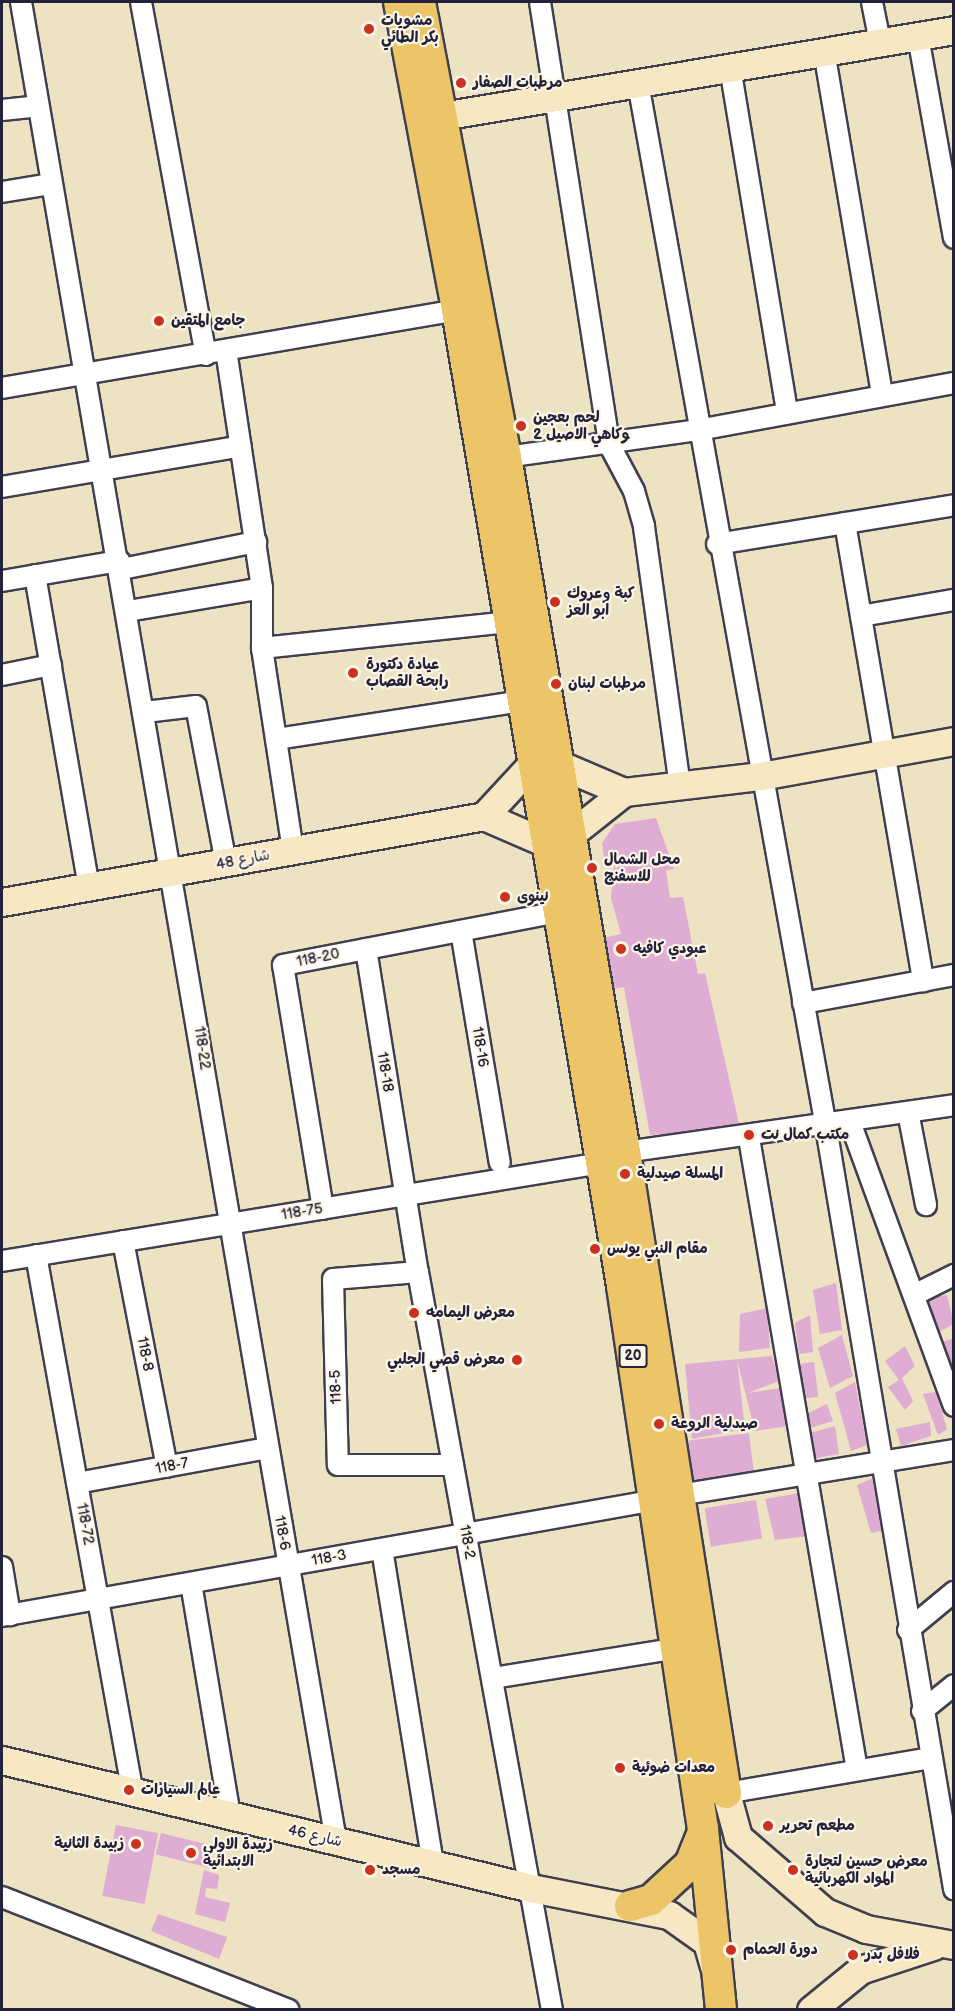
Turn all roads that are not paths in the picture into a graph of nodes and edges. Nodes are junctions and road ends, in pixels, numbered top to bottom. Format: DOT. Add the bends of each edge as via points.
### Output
graph roads {
  1 [pos="21,2"];
  2 [pos="141,2"];
  3 [pos="399,2"];
  4 [pos="420,2"];
  5 [pos="540,2"];
  6 [pos="873,2"];
  7 [pos="954,30"];
  8 [pos="918,36"];
  9 [pos="880,42"];
  10 [pos="824,51"];
  11 [pos="730,67"];
  12 [pos="638,83"];
  13 [pos="554,97"];
  14 [pos="38,106"];
  15 [pos="2,110"];
  16 [pos="442,116"];
  17 [pos="51,184"];
  18 [pos="2,192"];
  19 [pos="954,238"];
  20 [pos="457,310"];
  21 [pos="226,350"];
  22 [pos="206,355"];
  23 [pos="88,375"];
  24 [pos="954,383"];
  25 [pos="2,388"];
  26 [pos="882,395"];
  27 [pos="787,413"];
  28 [pos="698,430"];
  29 [pos="609,444"];
  30 [pos="241,446"];
  31 [pos="506,457"];
  32 [pos="104,470"];
  33 [pos="2,487"];
  34 [pos="954,505"];
  35 [pos="845,523"];
  36 [pos="256,543"];
  37 [pos="717,544"];
  38 [pos="120,565"];
  39 [pos="35,575"];
  40 [pos="2,581"];
  41 [pos="262,588"];
  42 [pos="954,600"];
  43 [pos="128,611"];
  44 [pos="861,616"];
  45 [pos="508,622"];
  46 [pos="262,648"];
  47 [pos="51,665"];
  48 [pos="2,675"];
  49 [pos="521,701"];
  50 [pos="145,712"];
  51 [pos="276,739"];
  52 [pos="954,741"];
  53 [pos="883,753"];
  54 [pos="545,764"];
  55 [pos="761,776"];
  56 [pos="680,785"];
  57 [pos="624,792"];
  58 [pos="484,816"];
  59 [pos="558,838"];
  60 [pos="293,850"];
  61 [pos="226,863"];
  62 [pos="173,873"];
  63 [pos="89,887"];
  64 [pos="2,902"];
  65 [pos="559,912"];
  66 [pos="461,931"];
  67 [pos="366,949"];
  68 [pos="954,975"];
  69 [pos="923,981"];
  70 [pos="803,1003"];
  71 [pos="954,1105"];
  72 [pos="908,1113"];
  73 [pos="850,1122"];
  74 [pos="826,1127"];
  75 [pos="749,1138"];
  76 [pos="613,1157"];
  77 [pos="500,1163"];
  78 [pos="405,1195"];
  79 [pos="926,1205"];
  80 [pos="323,1209"];
  81 [pos="227,1224"];
  82 [pos="123,1241"];
  83 [pos="36,1256"];
  84 [pos="2,1261"];
  85 [pos="418,1272"];
  86 [pos="954,1275"];
  87 [pos="914,1295"];
  88 [pos="954,1406"];
  89 [pos="267,1448"];
  90 [pos="954,1450"];
  91 [pos="880,1463"];
  92 [pos="453,1465"];
  93 [pos="167,1467"];
  94 [pos="809,1475"];
  95 [pos="77,1483"];
  96 [pos="668,1497"];
  97 [pos="466,1534"];
  98 [pos="382,1549"];
  99 [pos="288,1566"];
  100 [pos="2,1567"];
  101 [pos="191,1583"];
  102 [pos="954,1592"];
  103 [pos="99,1600"];
  104 [pos="6,1615"];
  105 [pos="908,1630"];
  106 [pos="678,1648"];
  107 [pos="492,1678"];
  108 [pos="954,1685"];
  109 [pos="922,1711"];
  110 [pos="930,1758"];
  111 [pos="2,1760"];
  112 [pos="857,1770"];
  113 [pos="726,1793"];
  114 [pos="133,1794"];
  115 [pos="945,1798"];
  116 [pos="230,1816"];
  117 [pos="703,1829"];
  118 [pos="336,1841"];
  119 [pos="433,1863"];
  120 [pos="952,1877"];
  121 [pos="531,1888"];
  122 [pos="2,1898"];
  123 [pos="630,1906"];
  124 [pos="950,1945"];
  125 [pos="720,2001"];
  126 [pos="289,2010"];
  127 [pos="552,2010"];
  128 [pos="811,2010"];
  1 -- 14 [label="street, 118-22"];
  2 -- 22 [label="street"];
  3 -- 20 [label="main road"];
  4 -- 16 [label="main road"];
  5 -- 13 [label="street"];
  6 -- 9 [label="street"];
  7 -- 8 [label="street"];
  8 -- 9 [label="street"];
  8 -- 19 [label="street"];
  9 -- 10 [label="street"];
  10 -- 11 [label="street"];
  10 -- 26 [label="street"];
  11 -- 12 [label="street"];
  11 -- 27 [label="street"];
  12 -- 13 [label="street"];
  12 -- 28 [label="street"];
  13 -- 16 [label="street"];
  13 -- 29 [label="street"];
  14 -- 15 [label="street"];
  14 -- 17 [label="street, 118-22"];
  16 -- 31 [label="main road"];
  17 -- 18 [label="street"];
  17 -- 23 [label="street, 118-22"];
  20 -- 21 [label="street"];
  20 -- 45 [label="main road"];
  21 -- 22 [label="street"];
  21 -- 30 [label="street"];
  22 -- 23 [label="street"];
  23 -- 25 [label="street"];
  23 -- 32 [label="street, 118-22"];
  24 -- 26 [label="street"];
  26 -- 27 [label="street"];
  27 -- 28 [label="street"];
  28 -- 29 [label="street"];
  28 -- 37 [label="street"];
  29 -- 31 [label="street"];
  29 -- 56 [label="street" via="634,491 644,527"];
  30 -- 32 [label="street"];
  30 -- 36 [label="street"];
  31 -- 54 [label="main road"];
  32 -- 33 [label="street"];
  32 -- 38 [label="street, 118-22"];
  34 -- 35 [label="street"];
  35 -- 37 [label="street"];
  35 -- 44 [label="street"];
  36 -- 38 [label="street"];
  36 -- 41 [label="street"];
  37 -- 55 [label="street"];
  38 -- 39 [label="street"];
  38 -- 43 [label="street, 118-22"];
  39 -- 40 [label="street"];
  39 -- 47 [label="street"];
  41 -- 43 [label="street"];
  41 -- 46 [label="street"];
  42 -- 44 [label="street"];
  43 -- 50 [label="street, 118-22"];
  44 -- 53 [label="street"];
  45 -- 46 [label="street"];
  45 -- 49 [label="main road"];
  46 -- 51 [label="street"];
  47 -- 48 [label="street"];
  47 -- 63 [label="street"];
  49 -- 51 [label="street"];
  49 -- 54 [label="main road"];
  50 -- 61 [label="street" via="196,706"];
  50 -- 62 [label="street, 118-22"];
  51 -- 60 [label="street"];
  52 -- 53 [label="street"];
  53 -- 55 [label="street"];
  53 -- 69 [label="street"];
  54 -- 57 [label="street"];
  54 -- 58 [label="street"];
  54 -- 59 [label="main road, 20"];
  55 -- 56 [label="street"];
  55 -- 70 [label="street"];
  56 -- 57 [label="street"];
  57 -- 59 [label="street"];
  58 -- 59 [label="street"];
  58 -- 60 [label="street, شارع 48"];
  59 -- 65 [label="main road, 20"];
  59 -- 76 [label="main road, 20"];
  60 -- 61 [label="street, شارع 48"];
  61 -- 62 [label="street, شارع 48"];
  62 -- 63 [label="street, شارع 48"];
  62 -- 81 [label="street, 118-22"];
  63 -- 64 [label="street, شارع 48"];
  65 -- 66 [label="street, 118-20"];
  65 -- 76 [label="main road, 20"];
  66 -- 67 [label="street, 118-20"];
  66 -- 77 [label="street, 118-16"];
  67 -- 78 [label="street, 118-18"];
  67 -- 80 [label="street, 118-20" via="283,965"];
  68 -- 69 [label="street"];
  69 -- 70 [label="street"];
  70 -- 74 [label="street"];
  71 -- 72 [label="street, 118-75"];
  72 -- 73 [label="street, 118-75"];
  72 -- 79 [label="street"];
  73 -- 74 [label="street, 118-75"];
  73 -- 87 [label="street"];
  74 -- 75 [label="street, 118-75"];
  74 -- 91 [label="street"];
  75 -- 76 [label="street, 118-75"];
  75 -- 94 [label="street"];
  76 -- 78 [label="street, 118-75"];
  76 -- 96 [label="main road, 20"];
  78 -- 80 [label="street, 118-75"];
  78 -- 85 [label="street, 118-2"];
  80 -- 81 [label="street, 118-75"];
  81 -- 82 [label="street, 118-75"];
  81 -- 89 [label="street, 118-6"];
  82 -- 83 [label="street, 118-75"];
  82 -- 93 [label="street, 118-8"];
  83 -- 84 [label="street, 118-75"];
  83 -- 95 [label="street, 118-72"];
  85 -- 92 [label="street, 118-2"];
  85 -- 92 [label="street, 118-5" via="333,1279 338,1464"];
  86 -- 87 [label="street"];
  87 -- 88 [label="street"];
  89 -- 93 [label="street, 118-7"];
  89 -- 99 [label="street, 118-6"];
  90 -- 91 [label="street, 118-3"];
  91 -- 94 [label="street, 118-3"];
  91 -- 105 [label="street"];
  92 -- 97 [label="street, 118-2"];
  93 -- 95 [label="street, 118-7"];
  94 -- 96 [label="street, 118-3"];
  94 -- 112 [label="street"];
  95 -- 103 [label="street, 118-72"];
  96 -- 97 [label="street, 118-3"];
  96 -- 106 [label="main road, 20"];
  96 -- 113 [label="main road, 20"];
  97 -- 98 [label="street, 118-3"];
  97 -- 107 [label="street, 118-2"];
  98 -- 99 [label="street, 118-3"];
  98 -- 119 [label="street"];
  99 -- 101 [label="street, 118-3"];
  99 -- 118 [label="street, 118-6"];
  100 -- 104 [label="street"];
  101 -- 103 [label="street, 118-3"];
  101 -- 116 [label="street"];
  102 -- 105 [label="street"];
  103 -- 104 [label="street, 118-3"];
  103 -- 114 [label="street, 118-72"];
  105 -- 109 [label="street"];
  106 -- 107 [label="street"];
  106 -- 117 [label="main road, 20"];
  107 -- 121 [label="street, 118-2"];
  108 -- 109 [label="street"];
  109 -- 110 [label="street"];
  110 -- 112 [label="street"];
  110 -- 115 [label="street"];
  111 -- 114 [label="street, شارع 46"];
  112 -- 113 [label="street"];
  113 -- 124 [label="street" via="738,1837 825,1912 866,1929"];
  114 -- 116 [label="street, شارع 46"];
  115 -- 120 [label="street"];
  116 -- 118 [label="street, شارع 46"];
  117 -- 123 [label="main road" via="690,1864 651,1900"];
  117 -- 125 [label="main road, 20"];
  118 -- 119 [label="street, شارع 46"];
  119 -- 121 [label="street, شارع 46"];
  121 -- 123 [label="street, شارع 46"];
  121 -- 127 [label="street, 118-2"];
  122 -- 126 [label="street"];
  123 -- 125 [label="street, شارع 46" via="688,1924 707,1942"];
  124 -- 128 [label="street" via="860,1970"];
}
